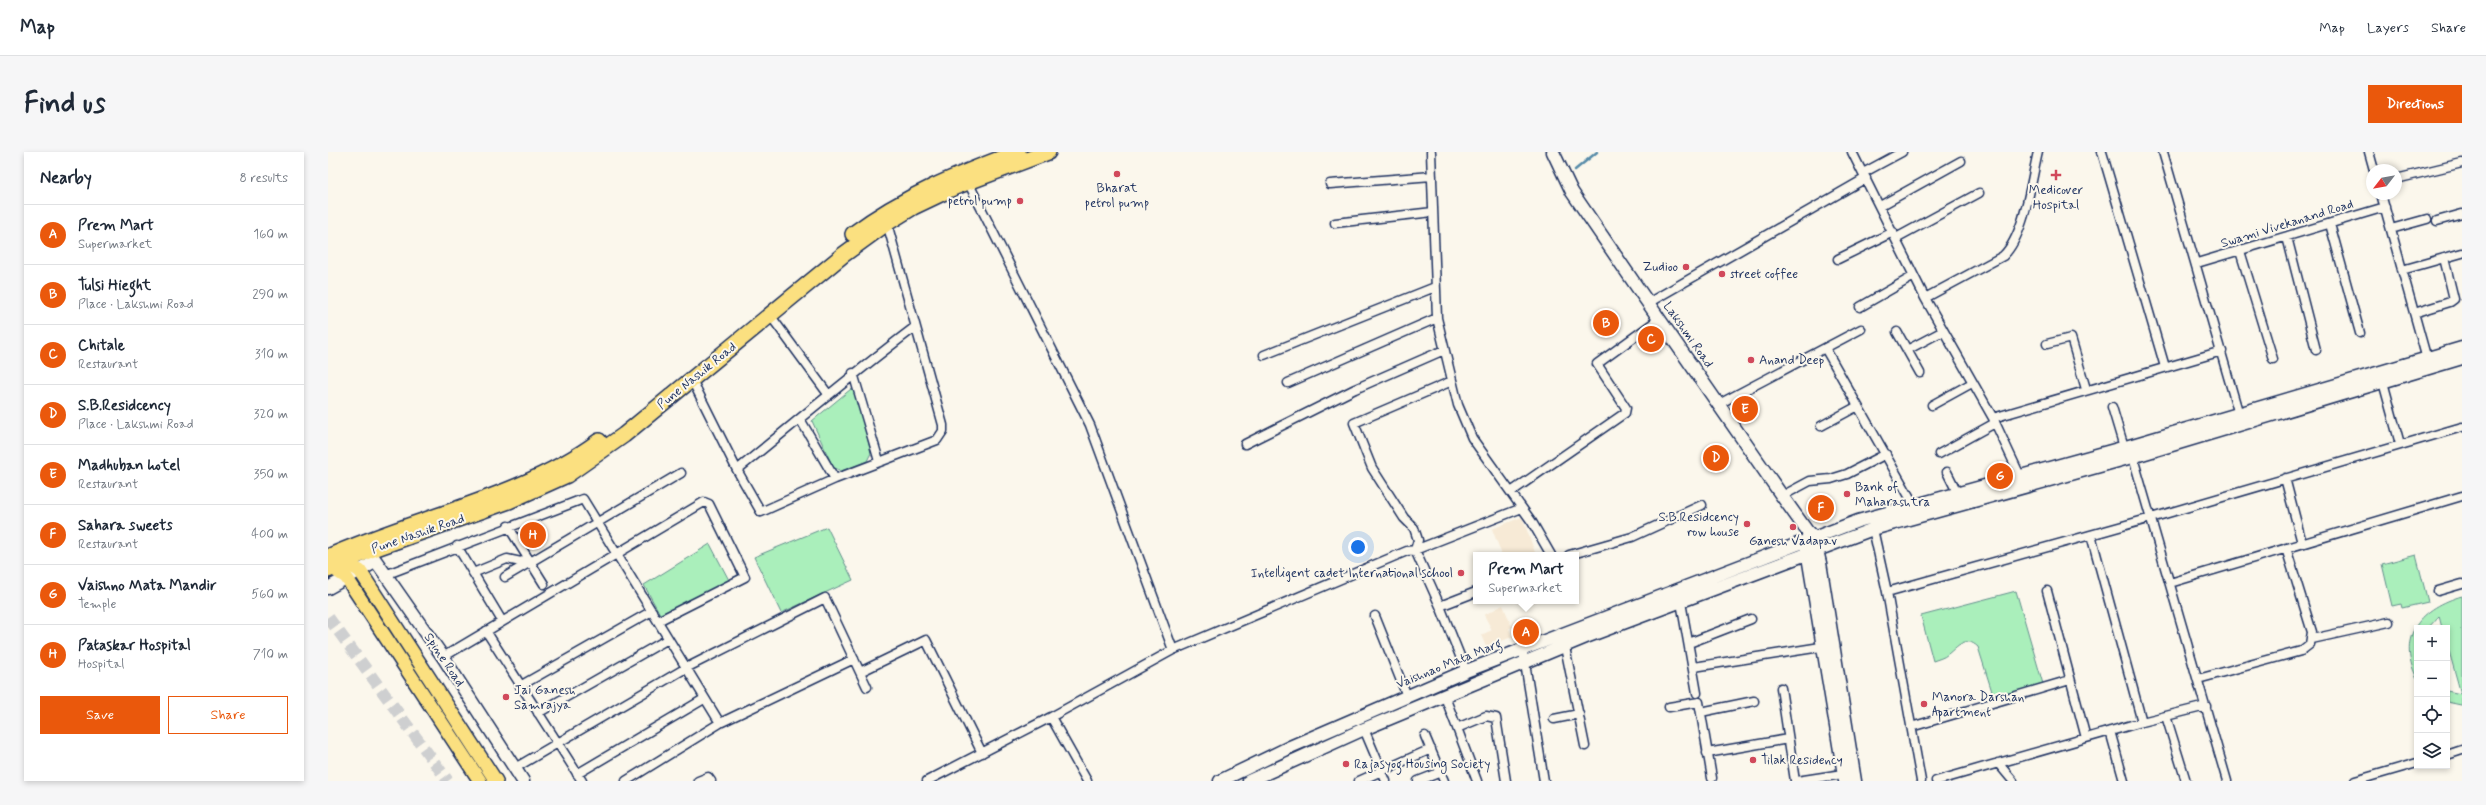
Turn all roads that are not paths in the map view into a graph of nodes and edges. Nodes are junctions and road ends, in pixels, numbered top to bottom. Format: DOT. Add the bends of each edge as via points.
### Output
graph roads {
  1 [pos="1018,152"];
  2 [pos="1048,152"];
  3 [pos="1431,152"];
  4 [pos="1553,152"];
  5 [pos="1852,152"];
  6 [pos="1902,152"];
  7 [pos="2038,152"];
  8 [pos="2102,152"];
  9 [pos="2163,152"];
  10 [pos="2369,152"];
  11 [pos="1961,161"];
  12 [pos="2462,163"];
  13 [pos="2372,164"];
  14 [pos="1864,175"];
  15 [pos="1432,176"];
  16 [pos="2402,178"];
  17 [pos="968,182"];
  18 [pos="1330,184"];
  19 [pos="1979,193"];
  20 [pos="2382,200"];
  21 [pos="1880,206"];
  22 [pos="2384,207"];
  23 [pos="1432,212"];
  24 [pos="2462,214"];
  25 [pos="2427,220"];
  26 [pos="2437,221"];
  27 [pos="887,223"];
  28 [pos="1335,223"];
  29 [pos="2330,224"];
  30 [pos="2391,229"];
  31 [pos="1895,235"];
  32 [pos="2287,237"];
  33 [pos="2240,251"];
  34 [pos="2462,253"];
  35 [pos="2444,258"];
  36 [pos="1838,259"];
  37 [pos="2196,264"];
  38 [pos="2402,270"];
  39 [pos="1914,276"];
  40 [pos="1435,287"];
  41 [pos="1925,298"];
  42 [pos="1648,303"];
  43 [pos="1860,306"];
  44 [pos="2414,313"];
  45 [pos="770,315"];
  46 [pos="1437,318"];
  47 [pos="1660,319"];
  48 [pos="915,327"];
  49 [pos="1861,329"];
  50 [pos="1943,331"];
  51 [pos="1897,332"];
  52 [pos="2360,333"];
  53 [pos="2047,344"];
  54 [pos="1825,348"];
  55 [pos="2462,348"];
  56 [pos="1444,350"];
  57 [pos="1907,350"];
  58 [pos="2316,350"];
  59 [pos="2222,351"];
  60 [pos="1264,354"];
  61 [pos="2462,358"];
  62 [pos="2273,359"];
  63 [pos="2428,364"];
  64 [pos="2165,367"];
  65 [pos="853,373"];
  66 [pos="1920,373"];
  67 [pos="692,380"];
  68 [pos="1452,381"];
  69 [pos="2383,382"];
  70 [pos="1288,383"];
  71 [pos="1972,384"];
  72 [pos="2086,389"];
  73 [pos="828,394"];
  74 [pos="1719,404"];
  75 [pos="1858,406"];
  76 [pos="1932,406"];
  77 [pos="2112,407"];
  78 [pos="2241,418"];
  79 [pos="800,419"];
  80 [pos="1994,421"];
  81 [pos="1821,426"];
  82 [pos="2462,427"];
  83 [pos="1245,444"];
  84 [pos="2400,444"];
  85 [pos="2129,450"];
  86 [pos="1886,454"];
  87 [pos="1939,454"];
  88 [pos="879,461"];
  89 [pos="737,470"];
  90 [pos="1947,472"];
  91 [pos="681,473"];
  92 [pos="2020,475"];
  93 [pos="835,478"];
  94 [pos="2285,478"];
  95 [pos="2024,488"];
  96 [pos="1511,492"];
  97 [pos="1957,492"];
  98 [pos="1782,496"];
  99 [pos="2462,496"];
  100 [pos="1914,504"];
  101 [pos="1702,505"];
  102 [pos="1522,508"];
  103 [pos="2151,518"];
  104 [pos="598,522"];
  105 [pos="508,526"];
  106 [pos="1873,528"];
  107 [pos="2091,535"];
  108 [pos="1810,542"];
  109 [pos="2302,542"];
  110 [pos="457,546"];
  111 [pos="2286,548"];
  112 [pos="1415,550"];
  113 [pos="369,551"];
  114 [pos="1549,552"];
  115 [pos="1579,552"];
  116 [pos="616,553"];
  117 [pos="332,561"];
  118 [pos="528,561"];
  119 [pos="360,571"];
  120 [pos="473,573"];
  121 [pos="385,575"];
  122 [pos="505,576"];
  123 [pos="346,577"];
  124 [pos="2170,583"];
  125 [pos="544,584"];
  126 [pos="2462,584"];
  127 [pos="328,588"];
  128 [pos="2438,590"];
  129 [pos="2047,591"];
  130 [pos="1887,592"];
  131 [pos="1473,593"];
  132 [pos="1681,602"];
  133 [pos="1440,606"];
  134 [pos="652,611"];
  135 [pos="1375,616"];
  136 [pos="1751,619"];
  137 [pos="502,621"];
  138 [pos="658,621"];
  139 [pos="2389,622"];
  140 [pos="486,631"];
  141 [pos="668,639"];
  142 [pos="2312,639"];
  143 [pos="1689,643"];
  144 [pos="1829,646"];
  145 [pos="1565,647"];
  146 [pos="1523,649"];
  147 [pos="1173,650"];
  148 [pos="443,657"];
  149 [pos="854,659"];
  150 [pos="1525,662"];
  151 [pos="1694,667"];
  152 [pos="686,668"];
  153 [pos="1466,671"];
  154 [pos="860,672"];
  155 [pos="2198,679"];
  156 [pos="2070,680"];
  157 [pos="520,686"];
  158 [pos="867,687"];
  159 [pos="1781,688"];
  160 [pos="1697,693"];
  161 [pos="1407,696"];
  162 [pos="1444,696"];
  163 [pos="704,699"];
  164 [pos="1754,701"];
  165 [pos="2206,706"];
  166 [pos="1669,707"];
  167 [pos="1701,712"];
  168 [pos="538,713"];
  169 [pos="1579,714"];
  170 [pos="2166,716"];
  171 [pos="1051,717"];
  172 [pos="1554,719"];
  173 [pos="2142,722"];
  174 [pos="720,723"];
  175 [pos="1911,727"];
  176 [pos="1457,728"];
  177 [pos="1364,729"];
  178 [pos="2110,731"];
  179 [pos="1425,736"];
  180 [pos="2086,738"];
  181 [pos="1788,739"];
  182 [pos="556,742"];
  183 [pos="1585,746"];
  184 [pos="1431,749"];
  185 [pos="2462,750"];
  186 [pos="982,753"];
  187 [pos="1707,753"];
  188 [pos="2450,753"];
  189 [pos="1998,763"];
  190 [pos="2414,764"];
  191 [pos="515,768"];
  192 [pos="1381,770"];
  193 [pos="1441,772"];
  194 [pos="577,774"];
  195 [pos="1849,777"];
  196 [pos="1712,778"];
  197 [pos="480,781"];
  198 [pos="496,781"];
  199 [pos="523,781"];
  200 [pos="582,781"];
  201 [pos="626,781"];
  202 [pos="698,781"];
  203 [pos="711,781"];
  204 [pos="927,781"];
  205 [pos="1087,781"];
  206 [pos="1220,781"];
  207 [pos="1249,781"];
  208 [pos="1358,781"];
  209 [pos="1386,781"];
  210 [pos="1418,781"];
  211 [pos="1444,781"];
  212 [pos="1477,781"];
  213 [pos="1506,781"];
  214 [pos="1544,781"];
  215 [pos="1796,781"];
  216 [pos="1921,781"];
  217 [pos="1936,781"];
  218 [pos="2013,781"];
  219 [pos="2124,781"];
  220 [pos="2186,781"];
  221 [pos="2228,781"];
  222 [pos="2355,781"];
  1 -- 113 [label="highway, Pune Nashik Road" via="926,188 870,222 619,426 566,463"];
  2 -- 17 [label="highway, Pune Nashik Road"];
  3 -- 15 [label="street"];
  4 -- 42 [label="main road, Lakshmi Road" via="1572,192"];
  5 -- 14 [label="street"];
  6 -- 14 [label="street"];
  7 -- 41 [label="street" via="2019,229 2010,249 2003,256"];
  8 -- 64 [label="street"];
  9 -- 37 [label="street"];
  10 -- 13 [label="street"];
  11 -- 21 [label="street"];
  12 -- 16 [label="street"];
  14 -- 21 [label="street"];
  14 -- 42 [label="street"];
  15 -- 18 [label="street"];
  15 -- 23 [label="street"];
  17 -- 27 [label="highway, Pune Nashik Road" via="913,207"];
  17 -- 147 [label="street" via="1090,425"];
  19 -- 31 [label="street"];
  20 -- 22 [label="street"];
  21 -- 31 [label="street"];
  22 -- 29 [label="street, Swami Vivekanand Road"];
  22 -- 30 [label="street"];
  23 -- 28 [label="street"];
  23 -- 40 [label="street"];
  24 -- 26 [label="street"];
  25 -- 30 [label="street"];
  27 -- 45 [label="highway, Pune Nashik Road" via="843,255"];
  27 -- 48 [label="street"];
  29 -- 32 [label="street, Swami Vivekanand Road"];
  29 -- 52 [label="street"];
  30 -- 38 [label="street"];
  31 -- 36 [label="street"];
  31 -- 39 [label="street"];
  32 -- 33 [label="street, Swami Vivekanand Road"];
  32 -- 58 [label="street"];
  33 -- 37 [label="street, Swami Vivekanand Road"];
  33 -- 62 [label="street"];
  34 -- 35 [label="street"];
  35 -- 38 [label="street"];
  35 -- 44 [label="street" via="2454,298 2450,302"];
  37 -- 59 [label="street"];
  38 -- 44 [label="street"];
  39 -- 41 [label="street"];
  39 -- 43 [label="street"];
  40 -- 46 [label="street"];
  40 -- 60 [label="street"];
  41 -- 50 [label="street"];
  42 -- 47 [label="main road, Lakshmi Road"];
  44 -- 63 [label="street"];
  45 -- 67 [label="highway, Pune Nashik Road"];
  45 -- 73 [label="street"];
  46 -- 56 [label="street"];
  46 -- 70 [label="street"];
  47 -- 74 [label="main road, Lakshmi Road"];
  47 -- 96 [label="street" via="1597,364 1626,408 1625,413"];
  48 -- 65 [label="street"];
  48 -- 88 [label="street" via="943,431 937,440"];
  49 -- 54 [label="street"];
  50 -- 57 [label="street"];
  50 -- 71 [label="street"];
  51 -- 57 [label="street"];
  53 -- 72 [label="street" via="2071,338"];
  54 -- 74 [label="street"];
  54 -- 75 [label="street"];
  55 -- 63 [label="main road"];
  56 -- 68 [label="street"];
  56 -- 83 [label="street" via="1348,392"];
  57 -- 66 [label="street"];
  59 -- 64 [label="street"];
  59 -- 78 [label="street"];
  61 -- 63 [label="main road"];
  63 -- 69 [label="main road"];
  63 -- 78 [label="main road"];
  64 -- 72 [label="street"];
  65 -- 73 [label="street"];
  65 -- 88 [label="street"];
  67 -- 89 [label="street"];
  67 -- 113 [label="highway, Pune Nashik Road" via="608,447 567,475 508,502"];
  68 -- 96 [label="street" via="1458,405 1472,438"];
  68 -- 112 [label="street" via="1354,423 1372,468 1404,518 1414,528 1418,540"];
  69 -- 78 [label="main road"];
  69 -- 84 [label="street"];
  71 -- 76 [label="street"];
  71 -- 80 [label="street"];
  72 -- 80 [label="street"];
  73 -- 79 [label="street"];
  74 -- 98 [label="main road, Lakshmi Road"];
  75 -- 81 [label="street"];
  75 -- 86 [label="street"];
  77 -- 85 [label="street"];
  78 -- 85 [label="main road"];
  79 -- 89 [label="street"];
  79 -- 93 [label="street"];
  80 -- 87 [label="street"];
  80 -- 92 [label="street"];
  82 -- 84 [label="street"];
  84 -- 94 [label="street"];
  85 -- 92 [label="main road"];
  85 -- 95 [label="main road"];
  85 -- 103 [label="street"];
  86 -- 98 [label="street" via="1847,474 1810,481"];
  86 -- 100 [label="street"];
  88 -- 93 [label="street"];
  89 -- 93 [label="street" via="761,512"];
  90 -- 97 [label="street"];
  91 -- 104 [label="street"];
  92 -- 95 [label="street"];
  92 -- 97 [label="main road"];
  94 -- 103 [label="street"];
  94 -- 109 [label="street"];
  95 -- 106 [label="main road"];
  96 -- 102 [label="street"];
  97 -- 100 [label="main road"];
  98 -- 108 [label="main road, Lakshmi Road"];
  99 -- 109 [label="street"];
  100 -- 108 [label="main road" via="1858,521"];
  101 -- 115 [label="street" via="1632,537"];
  102 -- 112 [label="street"];
  102 -- 114 [label="street"];
  103 -- 107 [label="street"];
  103 -- 124 [label="street"];
  104 -- 105 [label="street" via="586,502 577,499"];
  104 -- 116 [label="street"];
  104 -- 118 [label="street"];
  105 -- 110 [label="street"];
  105 -- 118 [label="street"];
  106 -- 108 [label="main road"];
  106 -- 130 [label="street"];
  107 -- 130 [label="street"];
  107 -- 173 [label="street"];
  108 -- 132 [label="main road, Vaishnao Mata Marg"];
  108 -- 144 [label="main road"];
  108 -- 146 [label="main road, Vaishnao Mata Marg"];
  109 -- 111 [label="street"];
  110 -- 120 [label="street"];
  110 -- 121 [label="street"];
  111 -- 124 [label="street"];
  111 -- 142 [label="street"];
  112 -- 133 [label="street"];
  112 -- 147 [label="street"];
  113 -- 117 [label="highway, Pune Nashik Road"];
  113 -- 119 [label="main road"];
  113 -- 121 [label="main road, Spine Road"];
  116 -- 134 [label="street"];
  116 -- 137 [label="street"];
  116 -- 138 [label="street" via="700,503 709,504 745,577"];
  117 -- 119 [label="main road, Spine Road"];
  117 -- 123 [label="main road"];
  118 -- 120 [label="street" via="508,559"];
  118 -- 122 [label="street"];
  118 -- 125 [label="street"];
  119 -- 123 [label="main road"];
  119 -- 198 [label="main road, Spine Road"];
  120 -- 137 [label="street"];
  121 -- 148 [label="main road, Spine Road"];
  123 -- 127 [label="main road"];
  123 -- 197 [label="main road"];
  124 -- 155 [label="street"];
  126 -- 128 [label="street"];
  129 -- 156 [label="street"];
  130 -- 175 [label="street"];
  131 -- 133 [label="street"];
  132 -- 143 [label="street"];
  132 -- 145 [label="main road, Vaishnao Mata Marg"];
  133 -- 153 [label="street"];
  134 -- 138 [label="street"];
  134 -- 157 [label="street"];
  135 -- 161 [label="street"];
  136 -- 143 [label="street"];
  137 -- 140 [label="street"];
  138 -- 141 [label="street"];
  139 -- 142 [label="street"];
  140 -- 148 [label="street"];
  140 -- 157 [label="street"];
  141 -- 152 [label="street"];
  141 -- 168 [label="street"];
  142 -- 155 [label="street" via="2301,651"];
  143 -- 151 [label="street"];
  144 -- 151 [label="street"];
  144 -- 195 [label="main road"];
  145 -- 150 [label="main road, Vaishnao Mata Marg"];
  145 -- 169 [label="street"];
  146 -- 150 [label="street"];
  146 -- 153 [label="main road, Vaishnao Mata Marg"];
  147 -- 171 [label="street"];
  148 -- 191 [label="main road, Spine Road"];
  149 -- 152 [label="street" via="825,598"];
  149 -- 154 [label="street"];
  149 -- 174 [label="street"];
  150 -- 162 [label="main road, Vaishnao Mata Marg"];
  150 -- 214 [label="street"];
  151 -- 160 [label="street"];
  152 -- 163 [label="street"];
  152 -- 182 [label="street"];
  153 -- 161 [label="main road, Vaishnao Mata Marg"];
  154 -- 158 [label="street"];
  154 -- 186 [label="street" via="926,640"];
  155 -- 165 [label="street"];
  156 -- 175 [label="street"];
  156 -- 180 [label="street"];
  157 -- 168 [label="street"];
  159 -- 181 [label="street"];
  161 -- 206 [label="main road, Vaishnao Mata Marg"];
  162 -- 176 [label="street"];
  162 -- 177 [label="main road, Vaishnao Mata Marg"];
  163 -- 174 [label="street"];
  163 -- 194 [label="street"];
  164 -- 167 [label="street"];
  165 -- 170 [label="street"];
  165 -- 221 [label="street"];
  166 -- 167 [label="street" via="1699,702"];
  167 -- 187 [label="street"];
  168 -- 182 [label="street"];
  169 -- 172 [label="street"];
  169 -- 183 [label="street"];
  170 -- 173 [label="street"];
  170 -- 220 [label="street"];
  171 -- 186 [label="street"];
  171 -- 205 [label="street"];
  173 -- 178 [label="street"];
  174 -- 201 [label="street"];
  175 -- 216 [label="street"];
  176 -- 212 [label="street"];
  176 -- 213 [label="street" via="1486,716 1496,718"];
  177 -- 192 [label="street"];
  177 -- 207 [label="main road, Vaishnao Mata Marg"];
  178 -- 180 [label="street"];
  178 -- 219 [label="street"];
  179 -- 184 [label="street"];
  180 -- 189 [label="street"];
  181 -- 187 [label="street"];
  181 -- 215 [label="street"];
  182 -- 191 [label="street"];
  182 -- 194 [label="street"];
  184 -- 192 [label="street"];
  184 -- 193 [label="street"];
  185 -- 188 [label="street"];
  186 -- 204 [label="street"];
  187 -- 196 [label="street"];
  189 -- 217 [label="street"];
  189 -- 218 [label="street"];
  190 -- 222 [label="street"];
  191 -- 199 [label="main road, Spine Road"];
  192 -- 208 [label="street"];
  192 -- 209 [label="street"];
  193 -- 210 [label="street"];
  193 -- 211 [label="street"];
  194 -- 200 [label="street"];
  195 -- 215 [label="street"];
  202 -- 203 [label="street" via="708,777"];
}
